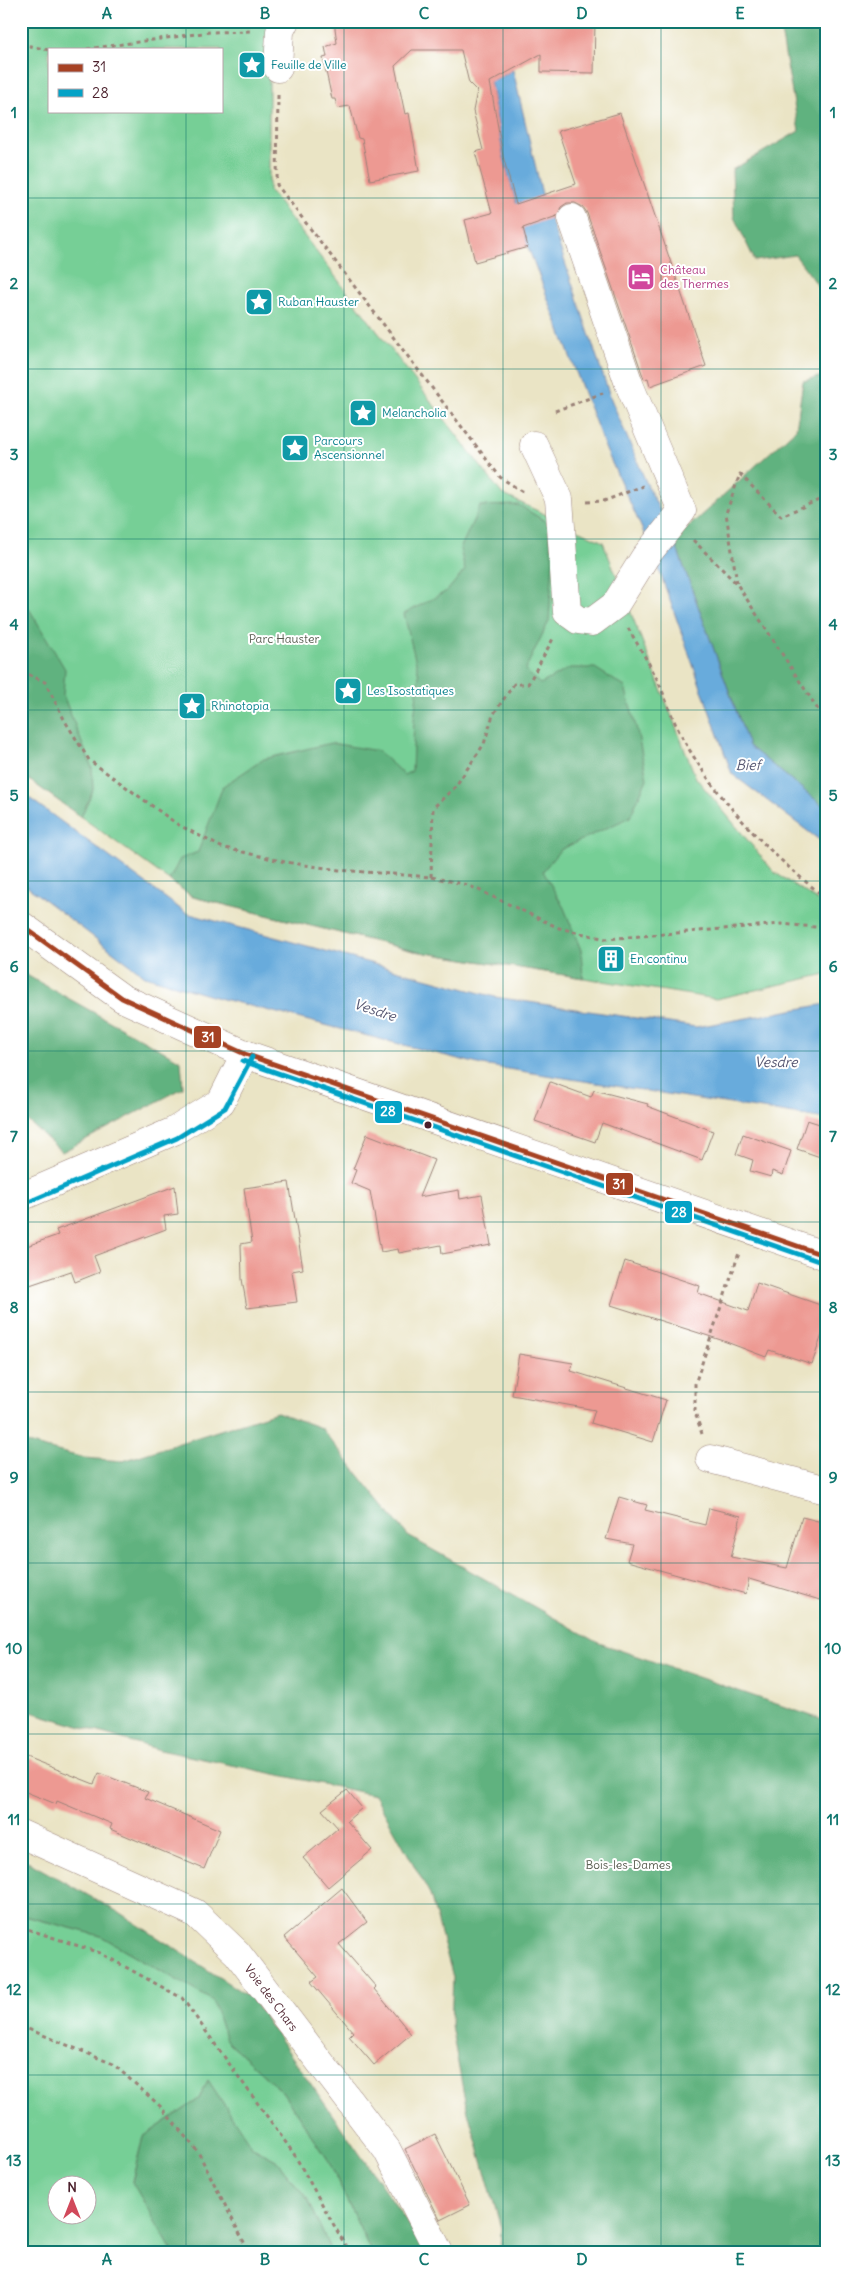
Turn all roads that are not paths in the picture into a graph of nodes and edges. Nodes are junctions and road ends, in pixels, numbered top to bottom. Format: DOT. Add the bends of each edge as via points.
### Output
graph roads {
  1 [pos="283,26"];
  2 [pos="278,68"];
  3 [pos="572,218"];
  4 [pos="534,445"];
  5 [pos="21,925"];
  6 [pos="245,1054"];
  7 [pos="21,1197"];
  8 [pos="826,1256"];
  9 [pos="710,1459"];
  10 [pos="826,1490"];
  11 [pos="21,1834"];
  12 [pos="439,2252"];
  1 -- 2 [label="street"];
  3 -- 4 [label="street" via="676,517 615,605 592,622 578,620 567,612 559,499"];
  5 -- 6 [label="street" via="122,998"];
  6 -- 7 [label="street" via="221,1102 174,1131"];
  6 -- 8 [label="street"];
  9 -- 10 [label="street"];
  11 -- 12 [label="street, Voie des Chars" via="195,1913 238,1953 387,2150"];
}
